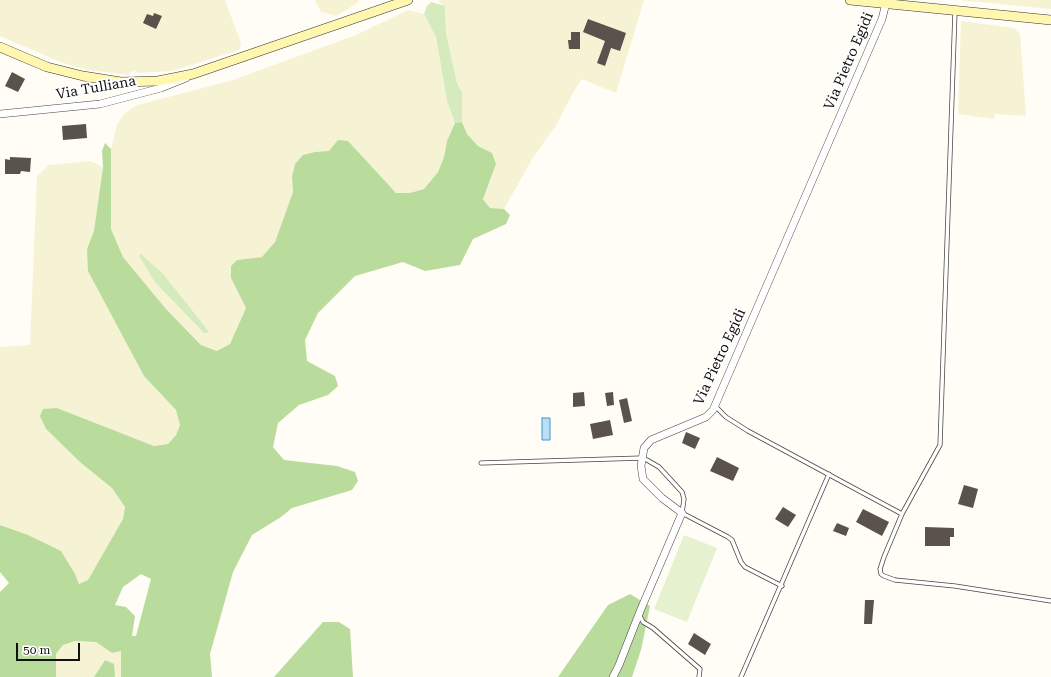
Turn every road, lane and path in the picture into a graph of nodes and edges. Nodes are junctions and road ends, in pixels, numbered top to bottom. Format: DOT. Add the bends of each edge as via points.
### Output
graph roads {
  1 [pos="408,0"];
  2 [pos="850,0"];
  3 [pos="886,3"];
  4 [pos="955,10"];
  5 [pos="1051,20"];
  6 [pos="0,47"];
  7 [pos="193,74"];
  8 [pos="0,114"];
  9 [pos="715,406"];
  10 [pos="642,458"];
  11 [pos="481,463"];
  12 [pos="830,474"];
  13 [pos="682,513"];
  14 [pos="902,514"];
  15 [pos="782,586"];
  16 [pos="1051,601"];
  17 [pos="639,614"];
  18 [pos="612,677"];
  19 [pos="699,677"];
  20 [pos="741,677"];
  1 -- 7 [label="main road"];
  2 -- 3 [label="main road"];
  3 -- 4 [label="main road"];
  3 -- 9 [label="street, Via Pietro Egidi" via="882,19"];
  4 -- 5 [label="main road"];
  4 -- 14 [label="lane" via="940,445"];
  6 -- 7 [label="main road" via="47,67 121,82 158,81"];
  7 -- 8 [label="street, Via Tulliana" via="167,86 100,104"];
  9 -- 10 [label="street, Via Pietro Egidi" via="706,417 651,440 644,448"];
  9 -- 12 [label="lane" via="726,417 748,431"];
  10 -- 11 [label="lane"];
  10 -- 13 [label="street, Via Pietro Egidi" via="643,479"];
  10 -- 13 [label="lane" via="659,467 682,492"];
  12 -- 14 [label="lane"];
  12 -- 15 [label="lane"];
  13 -- 15 [label="lane" via="728,537 732,540 745,567"];
  13 -- 17 [label="street"];
  14 -- 16 [label="lane" via="880,569 884,576 896,580 956,586"];
  15 -- 20 [label="lane"];
  17 -- 18 [label="street"];
  17 -- 19 [label="lane" via="643,622 700,669"];
}
